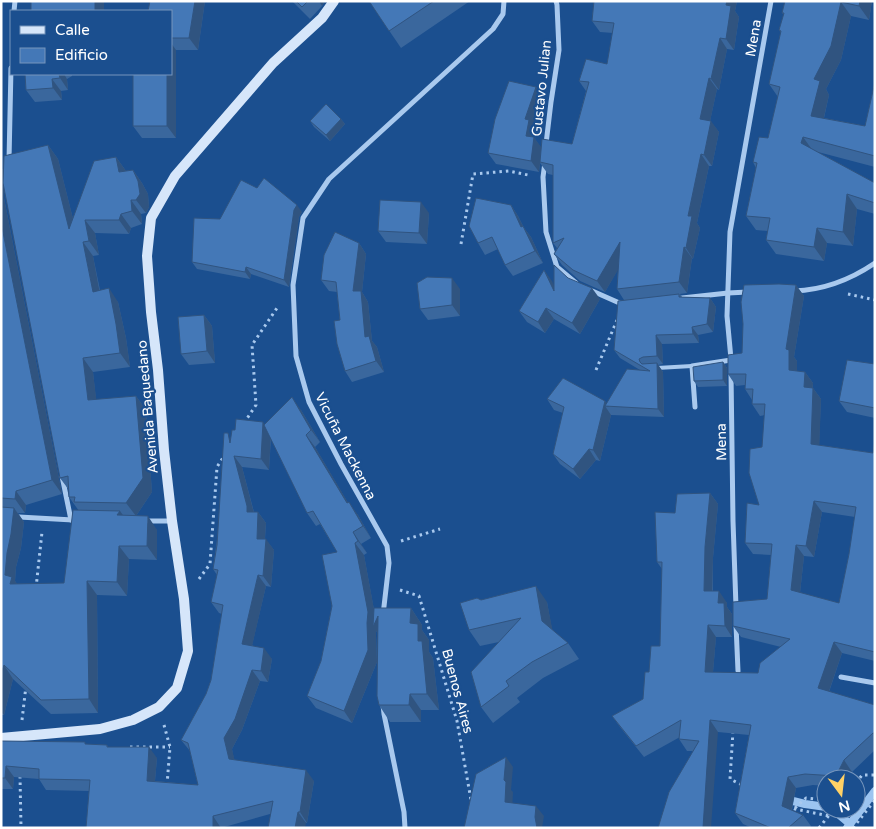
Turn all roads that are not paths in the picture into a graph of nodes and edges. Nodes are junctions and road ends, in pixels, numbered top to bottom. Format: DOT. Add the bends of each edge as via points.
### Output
graph roads {
  1 [pos="334,1"];
  2 [pos="504,1"];
  3 [pos="556,1"];
  4 [pos="771,1"];
  5 [pos="11,75"];
  6 [pos="546,149"];
  7 [pos="545,158"];
  8 [pos="8,168"];
  9 [pos="875,263"];
  10 [pos="578,285"];
  11 [pos="587,289"];
  12 [pos="787,291"];
  13 [pos="758,292"];
  14 [pos="728,293"];
  15 [pos="681,298"];
  16 [pos="633,304"];
  17 [pos="731,360"];
  18 [pos="692,366"];
  19 [pos="649,369"];
  20 [pos="695,407"];
  21 [pos="61,471"];
  22 [pos="1,516"];
  23 [pos="71,520"];
  24 [pos="80,520"];
  25 [pos="134,520"];
  26 [pos="172,521"];
  27 [pos="382,618"];
  28 [pos="738,672"];
  29 [pos="841,677"];
  30 [pos="875,683"];
  31 [pos="383,694"];
  32 [pos="1,738"];
  33 [pos="405,828"];
  1 -- 26 [label="street, Avenida Baquedano" via="322,18 273,63 175,176 151,218 147,256"];
  2 -- 27 [label="street, Vicuña Mackenna" via="503,14 493,29 329,180 303,218 293,285 296,356 309,402 387,546 390,563"];
  3 -- 6 [label="street, Gustavo Julian" via="559,50"];
  4 -- 14 [label="street, Mena" via="730,232"];
  5 -- 8 [label="street"];
  7 -- 10 [label="street" via="546,232 557,267"];
  9 -- 12 [label="street" via="838,284"];
  11 -- 16 [label="street" via="624,305"];
  13 -- 14 [label="street"];
  14 -- 15 [label="street"];
  14 -- 17 [label="street, Mena"];
  17 -- 18 [label="street"];
  17 -- 28 [label="street, Mena"];
  18 -- 19 [label="lane"];
  18 -- 20 [label="street"];
  21 -- 23 [label="street"];
  22 -- 23 [label="street"];
  23 -- 24 [label="street"];
  25 -- 26 [label="street"];
  26 -- 32 [label="street, Avenida Baquedano" via="188,651 177,688 159,707 133,720 100,729"];
  29 -- 30 [label="street"];
  31 -- 33 [label="street"];
}
